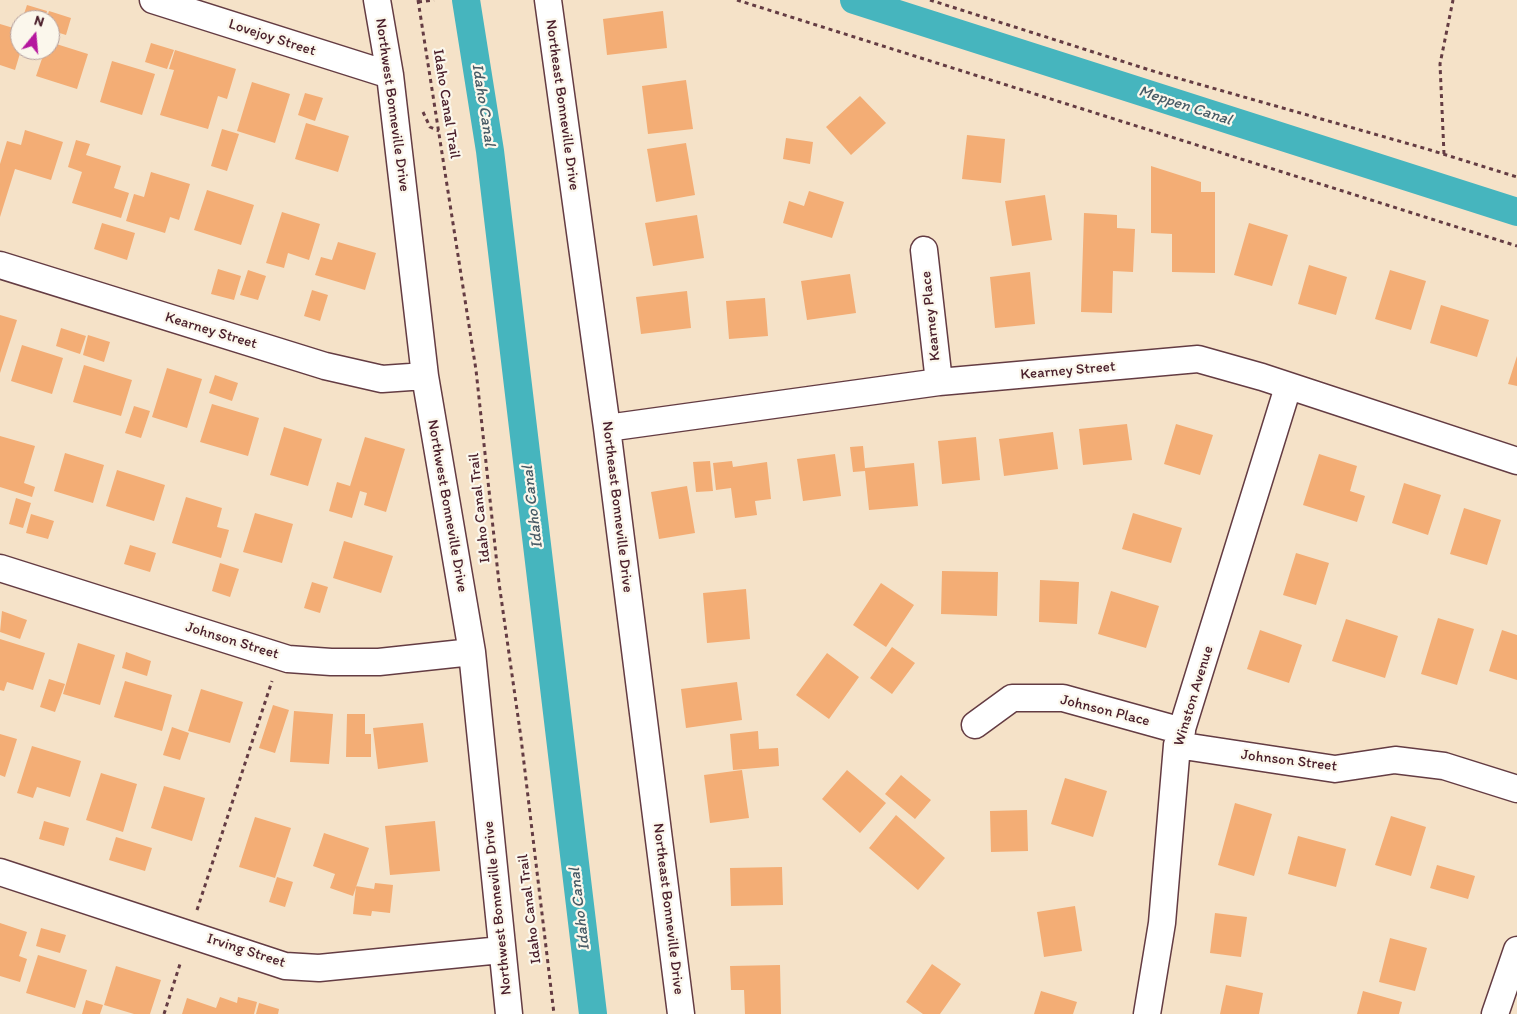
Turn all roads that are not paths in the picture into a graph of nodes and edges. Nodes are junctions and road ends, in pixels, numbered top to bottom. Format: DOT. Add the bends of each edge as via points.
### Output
graph roads {
  1 [pos="153,0"];
  2 [pos="377,0"];
  3 [pos="548,0"];
  4 [pos="390,75"];
  5 [pos="924,250"];
  6 [pos="0,265"];
  7 [pos="425,376"];
  8 [pos="939,382"];
  9 [pos="1288,387"];
  10 [pos="607,428"];
  11 [pos="1517,461"];
  12 [pos="0,568"];
  13 [pos="472,652"];
  14 [pos="975,725"];
  15 [pos="1180,738"];
  16 [pos="1517,789"];
  17 [pos="0,872"];
  18 [pos="502,950"];
  19 [pos="1517,950"];
  20 [pos="509,1014"];
  21 [pos="681,1014"];
  22 [pos="1148,1014"];
  23 [pos="1494,1014"];
  1 -- 4 [label="street, Lovejoy Street"];
  2 -- 4 [label="street, Northwest Bonneville Drive"];
  3 -- 10 [label="street, Northeast Bonneville Drive"];
  4 -- 7 [label="street, Northwest Bonneville Drive"];
  5 -- 8 [label="street, Kearney Place"];
  6 -- 7 [label="street, Kearney Street" via="325,366 382,379"];
  7 -- 13 [label="street, Northwest Bonneville Drive"];
  8 -- 9 [label="street, Kearney Street" via="1198,358"];
  8 -- 10 [label="street, Kearney Street"];
  9 -- 11 [label="street, Kearney Street"];
  9 -- 15 [label="street, Winston Avenue"];
  10 -- 21 [label="street, Northeast Bonneville Drive"];
  12 -- 13 [label="street, Johnson Street" via="288,659 379,662"];
  13 -- 18 [label="street, Northwest Bonneville Drive"];
  14 -- 15 [label="street, Johnson Place" via="1012,698 1063,698"];
  15 -- 16 [label="street, Johnson Street" via="1335,769 1395,760 1444,766"];
  15 -- 22 [label="street, Winston Avenue" via="1162,923"];
  17 -- 18 [label="street, Irving Street" via="285,966 319,968"];
  18 -- 20 [label="street, Northwest Bonneville Drive"];
  19 -- 23 [label="street"];
}
